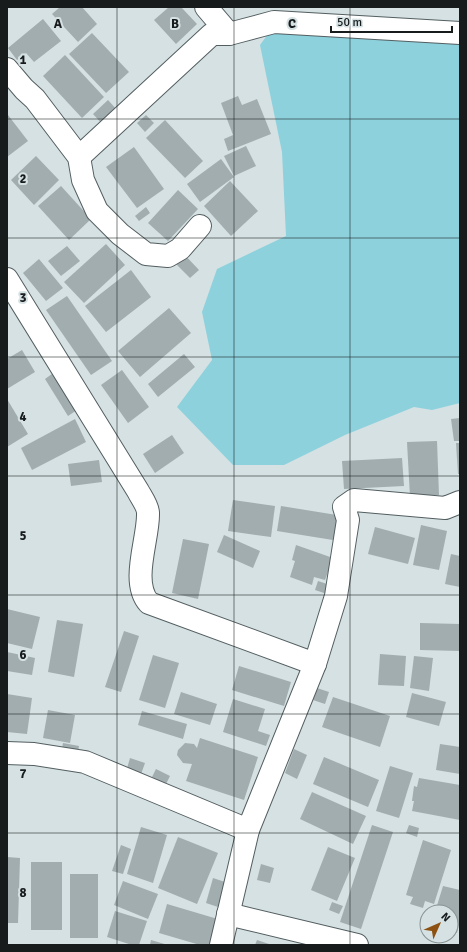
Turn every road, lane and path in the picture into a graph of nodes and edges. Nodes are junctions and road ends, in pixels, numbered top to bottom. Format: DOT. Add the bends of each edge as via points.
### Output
graph roads {
  1 [pos="206,7"];
  2 [pos="460,32"];
  3 [pos="229,34"];
  4 [pos="7,70"];
  5 [pos="79,157"];
  6 [pos="200,226"];
  7 [pos="7,279"];
  8 [pos="460,502"];
  9 [pos="315,664"];
  10 [pos="7,753"];
  11 [pos="248,830"];
  12 [pos="228,914"];
  13 [pos="221,945"];
  14 [pos="357,945"];
  1 -- 3 [label="street"];
  2 -- 3 [label="street" via="274,22"];
  3 -- 5 [label="street" via="212,34"];
  4 -- 5 [label="street" via="35,99"];
  5 -- 6 [label="street" via="83,180 97,211 120,234 146,254 168,256 180,249"];
  7 -- 9 [label="street" via="138,491 148,512 142,563 145,598 150,603"];
  8 -- 9 [label="street" via="445,508 354,500 344,507 348,520 336,596"];
  9 -- 11 [label="street"];
  10 -- 11 [label="street" via="34,754 85,762"];
  11 -- 12 [label="street"];
  12 -- 13 [label="street"];
  12 -- 14 [label="street"];
}
